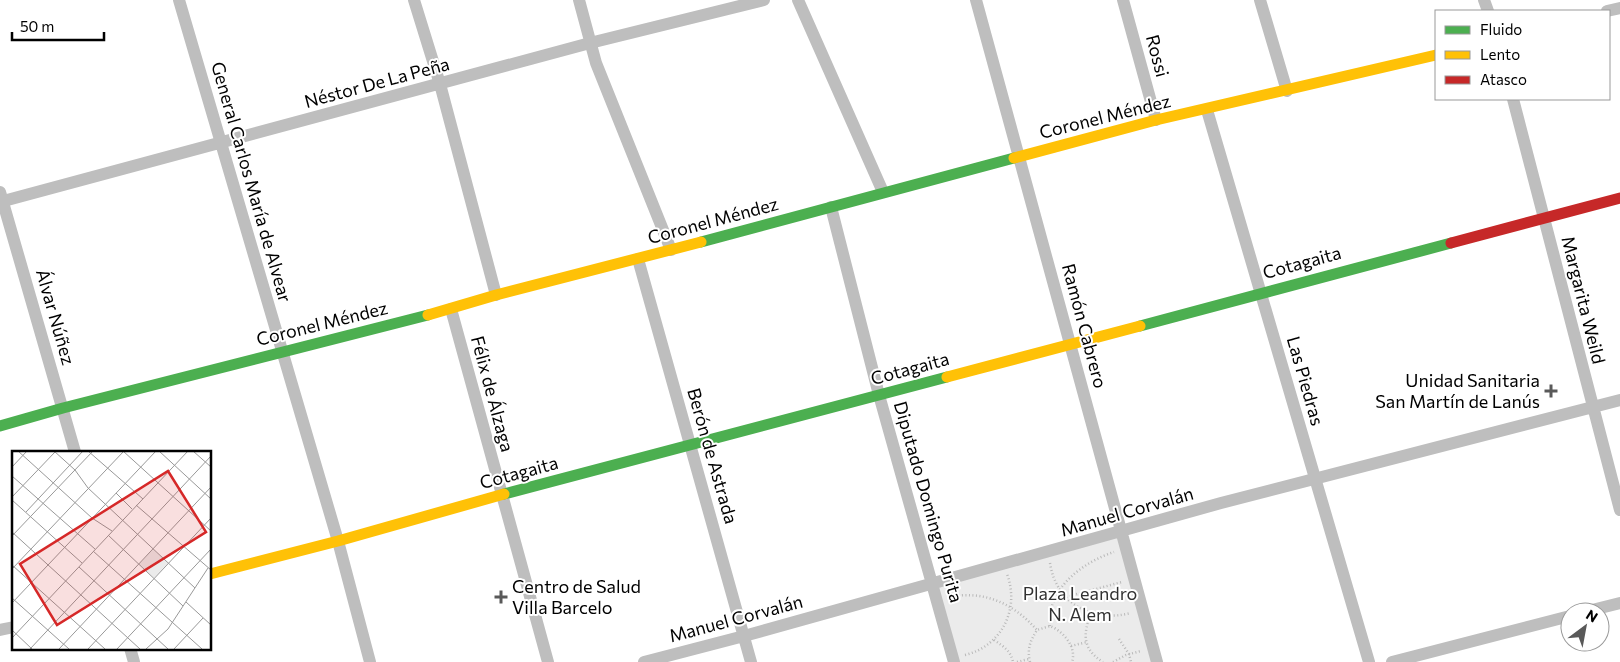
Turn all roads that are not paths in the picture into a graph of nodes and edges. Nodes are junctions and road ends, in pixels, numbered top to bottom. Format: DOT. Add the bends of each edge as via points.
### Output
graph roads {
  1 [pos="179,0"];
  2 [pos="414,0"];
  3 [pos="579,0"];
  4 [pos="764,0"];
  5 [pos="798,0"];
  6 [pos="976,0"];
  7 [pos="1123,0"];
  8 [pos="1260,0"];
  9 [pos="590,43"];
  10 [pos="1435,55"];
  11 [pos="440,84"];
  12 [pos="1287,91"];
  13 [pos="1512,100"];
  14 [pos="1207,110"];
  15 [pos="1156,120"];
  16 [pos="221,143"];
  17 [pos="1020,156"];
  18 [pos="883,192"];
  19 [pos="1620,198"];
  20 [pos="1,199"];
  21 [pos="831,207"];
  22 [pos="1544,218"];
  23 [pos="671,250"];
  24 [pos="638,259"];
  25 [pos="1261,292"];
  26 [pos="496,295"];
  27 [pos="451,309"];
  28 [pos="1070,344"];
  29 [pos="283,352"];
  30 [pos="880,395"];
  31 [pos="1620,400"];
  32 [pos="1593,407"];
  33 [pos="63,408"];
  34 [pos="0,426"];
  35 [pos="691,446"];
  36 [pos="75,451"];
  37 [pos="1316,479"];
  38 [pos="502,495"];
  39 [pos="1620,510"];
  40 [pos="1122,532"];
  41 [pos="338,541"];
  42 [pos="211,574"];
  43 [pos="932,584"];
  44 [pos="1560,619"];
  45 [pos="744,636"];
  46 [pos="1155,656"];
  47 [pos="953,660"];
  48 [pos="370,662"];
  49 [pos="548,662"];
  50 [pos="644,662"];
  51 [pos="751,662"];
  52 [pos="1369,662"];
  53 [pos="1392,662"];
  1 -- 16 [label="street, General Carlos María de Alvear"];
  2 -- 11 [label="street"];
  3 -- 9 [label="street"];
  4 -- 9 [label="street, Néstor De La Peña"];
  5 -- 18 [label="street"];
  6 -- 17 [label="street, Ramón Cabrero"];
  7 -- 15 [label="street, Rossi"];
  8 -- 12 [label="street"];
  9 -- 11 [label="street, Néstor De La Peña"];
  9 -- 23 [label="street"];
  10 -- 12 [label="street, Coronel Méndez"];
  11 -- 16 [label="street, Néstor De La Peña"];
  11 -- 26 [label="street"];
  12 -- 14 [label="street, Coronel Méndez"];
  13 -- 22 [label="street, Margarita Weild"];
  14 -- 15 [label="street, Coronel Méndez"];
  14 -- 25 [label="street, Las Piedras"];
  15 -- 17 [label="street, Coronel Méndez"];
  16 -- 20 [label="street, Néstor De La Peña"];
  16 -- 29 [label="street, General Carlos María de Alvear"];
  17 -- 18 [label="street, Coronel Méndez"];
  17 -- 28 [label="street, Ramón Cabrero"];
  18 -- 21 [label="street, Coronel Méndez"];
  19 -- 22 [label="street, Cotagaita"];
  20 -- 33 [label="street, Álvar Núñez"];
  21 -- 23 [label="street, Coronel Méndez"];
  21 -- 30 [label="street, Diputado Domingo Purita"];
  22 -- 25 [label="street, Cotagaita"];
  22 -- 32 [label="street, Margarita Weild"];
  23 -- 24 [label="street, Coronel Méndez"];
  24 -- 26 [label="street, Coronel Méndez"];
  24 -- 35 [label="street, Berón de Astrada"];
  25 -- 28 [label="street, Cotagaita"];
  25 -- 37 [label="street, Las Piedras"];
  26 -- 27 [label="street, Coronel Méndez"];
  27 -- 29 [label="street, Coronel Méndez"];
  27 -- 38 [label="street, Félix de Álzaga"];
  28 -- 30 [label="street, Cotagaita"];
  28 -- 40 [label="street, Ramón Cabrero"];
  29 -- 33 [label="street, Coronel Méndez"];
  29 -- 41 [label="street, General Carlos María de Alvear"];
  30 -- 35 [label="street, Cotagaita"];
  30 -- 43 [label="street, Diputado Domingo Purita"];
  31 -- 32 [label="street, Manuel Corvalán"];
  32 -- 37 [label="street, Manuel Corvalán"];
  32 -- 39 [label="street, Margarita Weild"];
  33 -- 34 [label="street, Coronel Méndez"];
  33 -- 36 [label="street, Álvar Núñez"];
  35 -- 38 [label="street, Cotagaita"];
  35 -- 45 [label="street, Berón de Astrada"];
  37 -- 40 [label="street, Manuel Corvalán"];
  37 -- 52 [label="street, Las Piedras"];
  38 -- 41 [label="street, Cotagaita"];
  38 -- 49 [label="street, Félix de Álzaga"];
  40 -- 43 [label="street, Manuel Corvalán"];
  40 -- 46 [label="street, Ramón Cabrero"];
  41 -- 42 [label="street, Cotagaita"];
  41 -- 48 [label="street, General Carlos María de Alvear"];
  43 -- 45 [label="street, Manuel Corvalán"];
  43 -- 47 [label="street, Diputado Domingo Purita"];
  44 -- 53 [label="street"];
  45 -- 50 [label="street, Manuel Corvalán"];
  45 -- 51 [label="street, Berón de Astrada"];
}
